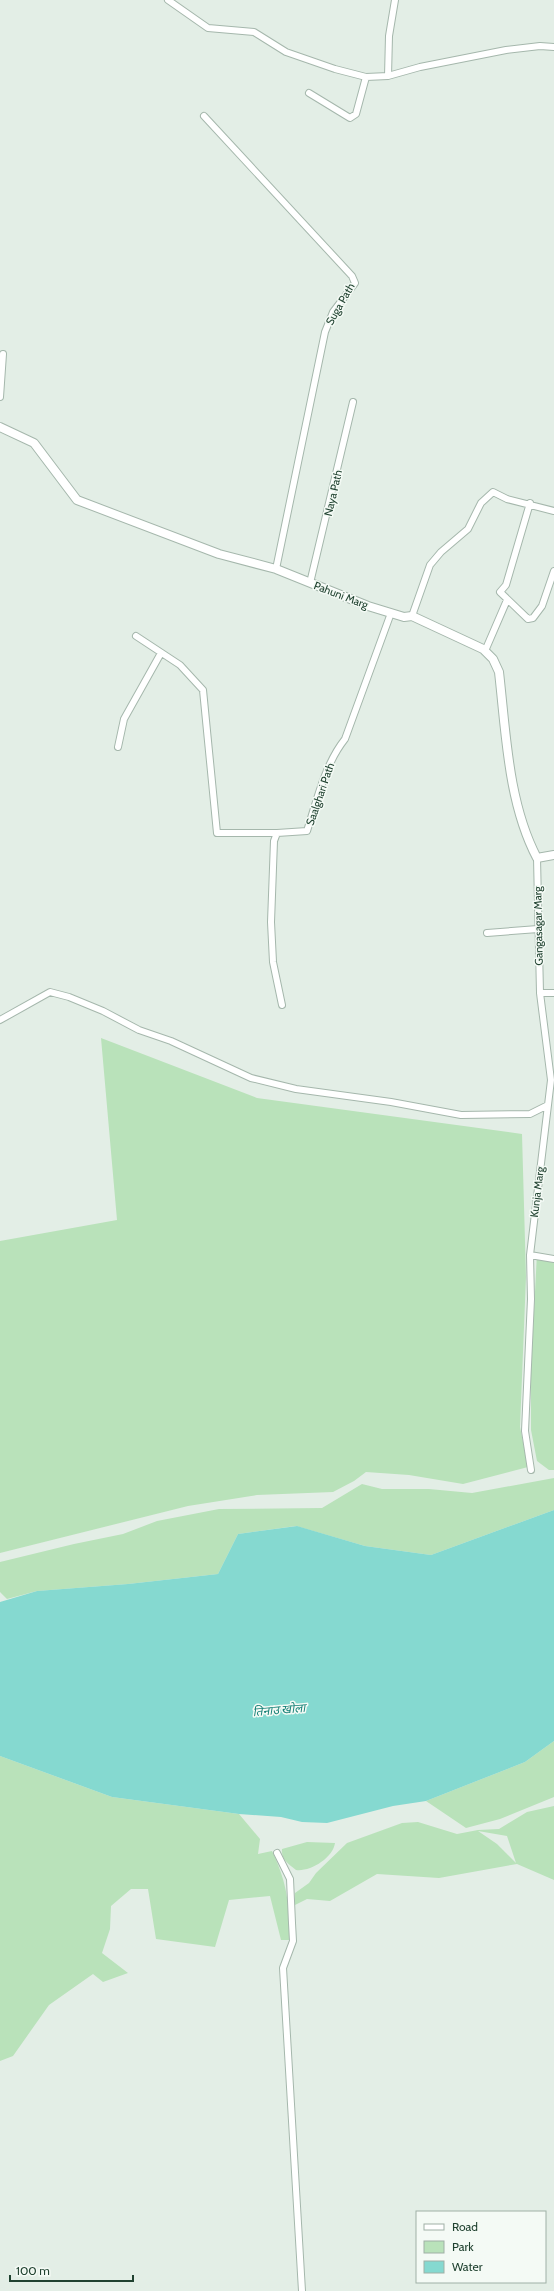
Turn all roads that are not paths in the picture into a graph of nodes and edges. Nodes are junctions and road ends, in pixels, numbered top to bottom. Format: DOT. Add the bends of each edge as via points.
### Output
graph roads {
  1 [pos="168,0"];
  2 [pos="395,0"];
  3 [pos="554,47"];
  4 [pos="388,76"];
  5 [pos="366,78"];
  6 [pos="309,93"];
  7 [pos="204,116"];
  8 [pos="3,354"];
  9 [pos="0,397"];
  10 [pos="353,402"];
  11 [pos="0,427"];
  12 [pos="530,503"];
  13 [pos="554,511"];
  14 [pos="276,569"];
  15 [pos="554,571"];
  16 [pos="310,583"];
  17 [pos="507,600"];
  18 [pos="391,613"];
  19 [pos="412,616"];
  20 [pos="136,636"];
  21 [pos="485,651"];
  22 [pos="161,653"];
  23 [pos="118,747"];
  24 [pos="277,833"];
  25 [pos="554,854"];
  26 [pos="537,858"];
  27 [pos="538,929"];
  28 [pos="487,933"];
  29 [pos="540,993"];
  30 [pos="554,993"];
  31 [pos="282,1005"];
  32 [pos="0,1020"];
  33 [pos="548,1105"];
  34 [pos="530,1255"];
  35 [pos="554,1258"];
  36 [pos="531,1470"];
  37 [pos="277,1853"];
  38 [pos="302,2291"];
  1 -- 5 [label="street" via="208,28 254,32 286,52"];
  2 -- 4 [label="street" via="389,36"];
  3 -- 4 [label="street" via="506,50"];
  4 -- 5 [label="street"];
  5 -- 6 [label="street" via="356,114 350,118"];
  7 -- 14 [label="street, Suga Path" via="352,276 355,283 333,312 325,332"];
  8 -- 9 [label="street"];
  10 -- 16 [label="street, Naya Path"];
  11 -- 14 [label="street, Pahuni Marg" via="34,443 77,500 88,506 144,524 219,554"];
  12 -- 13 [label="street"];
  12 -- 17 [label="street" via="506,585 500,592"];
  12 -- 19 [label="street" via="507,499 493,492 485,497 468,529 430,565"];
  14 -- 16 [label="street, Pahuni Marg"];
  15 -- 17 [label="street" via="542,606 533,618 528,619"];
  16 -- 18 [label="street, Pahuni Marg"];
  17 -- 21 [label="street"];
  18 -- 19 [label="street, Pahuni Marg" via="404,617"];
  18 -- 24 [label="street, Saalghari Path" via="345,738 329,766 307,831"];
  19 -- 21 [label="street, Pahuni Marg"];
  20 -- 22 [label="street"];
  21 -- 26 [label="street, Pahuni Marg" via="493,659 499,672 519,808 526,837"];
  22 -- 23 [label="street" via="124,719"];
  22 -- 24 [label="street" via="180,665 203,690 217,832"];
  24 -- 31 [label="street" via="274,841 271,922 273,962"];
  25 -- 26 [label="street"];
  26 -- 27 [label="street, Gangasagar Marg"];
  27 -- 28 [label="street"];
  27 -- 29 [label="street, Gangasagar Marg"];
  29 -- 30 [label="street"];
  29 -- 33 [label="street, Gangasagar Marg" via="550,1080"];
  32 -- 33 [label="street" via="50,992 90,1005 251,1078 296,1089 461,1115 530,1114"];
  33 -- 34 [label="street, Kunja Marg"];
  34 -- 35 [label="street"];
  34 -- 36 [label="street, Kunja Marg" via="531,1300 524,1431"];
  37 -- 38 [label="street" via="290,1879 292,1941 283,1968"];
}
